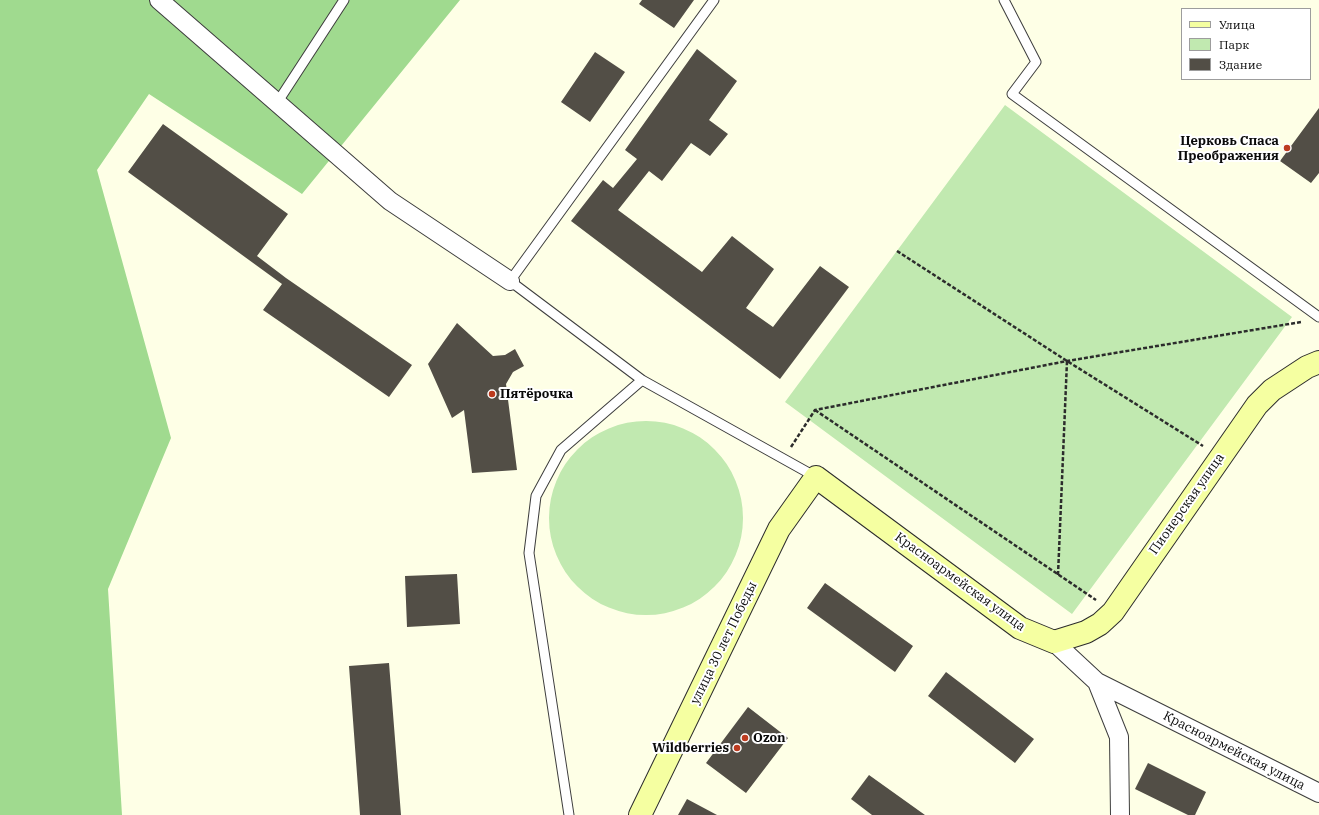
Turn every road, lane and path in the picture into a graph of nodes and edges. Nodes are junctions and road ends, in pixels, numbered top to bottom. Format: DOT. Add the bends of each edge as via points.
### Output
graph roads {
  1 [pos="159,0"];
  2 [pos="344,0"];
  3 [pos="714,0"];
  4 [pos="1004,0"];
  5 [pos="277,103"];
  6 [pos="897,251"];
  7 [pos="510,281"];
  8 [pos="1319,317"];
  9 [pos="1303,322"];
  10 [pos="1067,361"];
  11 [pos="1319,362"];
  12 [pos="642,380"];
  13 [pos="816,410"];
  14 [pos="1220,456"];
  15 [pos="783,458"];
  16 [pos="816,477"];
  17 [pos="1058,576"];
  18 [pos="1113,612"];
  19 [pos="1054,642"];
  20 [pos="1097,682"];
  21 [pos="1319,793"];
  22 [pos="569,815"];
  23 [pos="640,815"];
  24 [pos="1120,815"];
  1 -- 5 [label="street"];
  2 -- 5 [label="lane"];
  3 -- 7 [label="lane"];
  4 -- 8 [label="lane" via="1036,62 1012,94"];
  5 -- 7 [label="street" via="390,201"];
  6 -- 10 [label="path"];
  7 -- 12 [label="lane"];
  9 -- 10 [label="path"];
  10 -- 13 [label="path"];
  10 -- 14 [label="path"];
  10 -- 17 [label="path"];
  11 -- 14 [label="main road, Пионерская улица" via="1272,390 1257,405"];
  12 -- 15 [label="lane"];
  12 -- 22 [label="lane" via="561,450 536,496 529,553"];
  13 -- 15 [label="path"];
  13 -- 17 [label="path"];
  14 -- 18 [label="main road, Пионерская улица"];
  15 -- 16 [label="lane"];
  16 -- 19 [label="main road, Красноармейская улица" via="1020,628"];
  16 -- 23 [label="main road, улица 30 лет Победы" via="780,529"];
  17 -- 18 [label="path"];
  18 -- 19 [label="main road, Пионерская улица" via="1086,632"];
  19 -- 20 [label="street, Красноармейская улица"];
  20 -- 21 [label="street, Красноармейская улица"];
  20 -- 24 [label="street" via="1119,737"];
}
